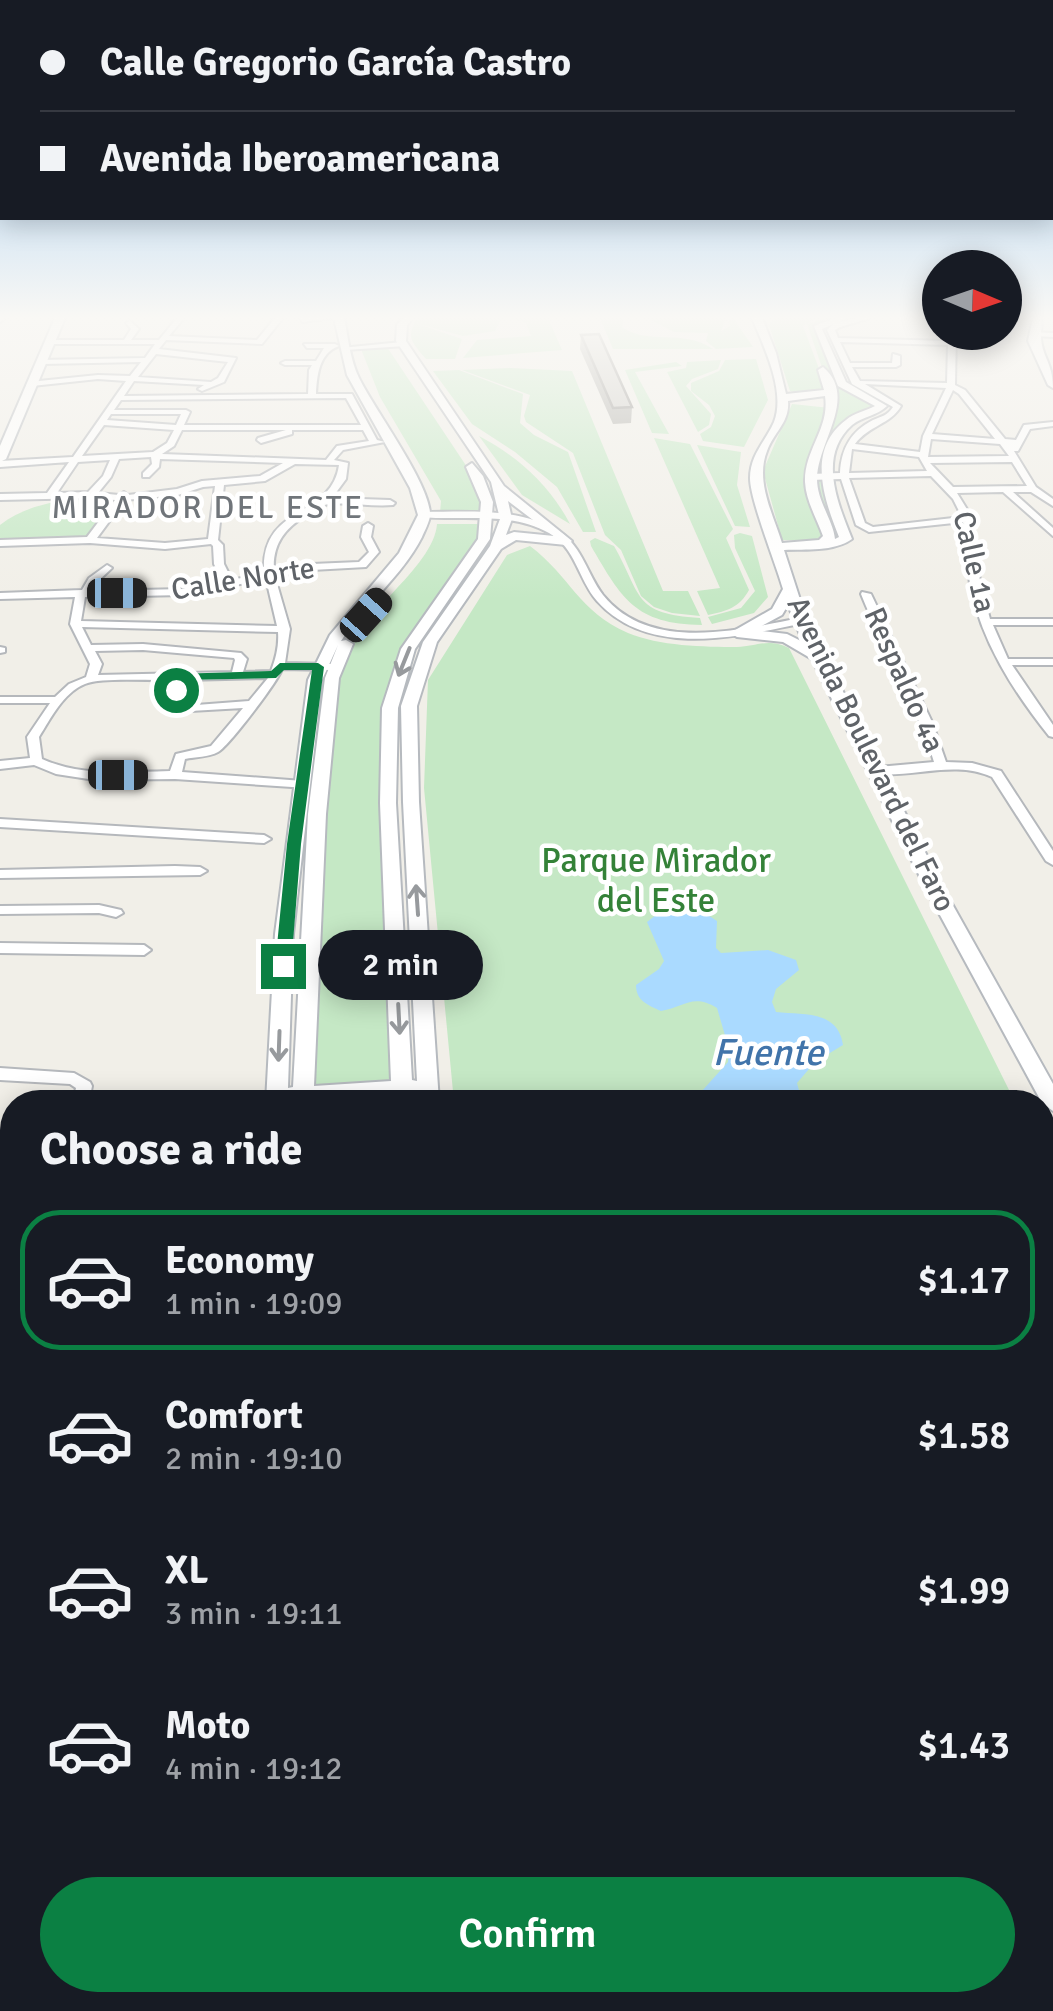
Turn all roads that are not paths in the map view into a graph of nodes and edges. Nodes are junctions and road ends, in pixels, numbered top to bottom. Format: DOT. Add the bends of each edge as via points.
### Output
graph roads {
  1 [pos="21,412"];
  2 [pos="108,412"];
  3 [pos="120,412"];
  4 [pos="185,412"];
  5 [pos="358,412"];
  6 [pos="368,412"];
  7 [pos="386,412"];
  8 [pos="438,412"];
  9 [pos="446,412"];
  10 [pos="782,412"];
  11 [pos="833,412"];
  12 [pos="871,412"];
  13 [pos="895,412"];
  14 [pos="939,412"];
  15 [pos="978,412"];
  16 [pos="101,422"];
  17 [pos="1053,424"];
  18 [pos="323,426"];
  19 [pos="182,427"];
  20 [pos="368,428"];
  21 [pos="927,436"];
  22 [pos="261,440"];
  23 [pos="382,442"];
  24 [pos="1003,443"];
  25 [pos="1018,443"];
  26 [pos="850,446"];
  27 [pos="116,455"];
  28 [pos="156,455"];
  29 [pos="1013,457"];
  30 [pos="74,458"];
  31 [pos="923,458"];
  32 [pos="0,462"];
  33 [pos="292,462"];
  34 [pos="329,462"];
  35 [pos="934,474"];
  36 [pos="146,475"];
  37 [pos="810,476"];
  38 [pos="842,476"];
  39 [pos="824,477"];
  40 [pos="498,482"];
  41 [pos="220,484"];
  42 [pos="1033,489"];
  43 [pos="952,490"];
  44 [pos="1006,490"];
  45 [pos="91,494"];
  46 [pos="124,495"];
  47 [pos="50,496"];
  48 [pos="0,498"];
  49 [pos="328,502"];
  50 [pos="390,503"];
  51 [pos="1053,503"];
  52 [pos="429,518"];
  53 [pos="488,518"];
  54 [pos="506,519"];
  55 [pos="968,519"];
  56 [pos="368,526"];
  57 [pos="1053,533"];
  58 [pos="90,540"];
  59 [pos="566,540"];
  60 [pos="213,541"];
  61 [pos="0,543"];
  62 [pos="823,544"];
  63 [pos="496,546"];
  64 [pos="776,547"];
  65 [pos="107,568"];
  66 [pos="270,578"];
  67 [pos="229,585"];
  68 [pos="790,589"];
  69 [pos="83,593"];
  70 [pos="866,594"];
  71 [pos="0,596"];
  72 [pos="800,621"];
  73 [pos="987,622"];
  74 [pos="1053,622"];
  75 [pos="74,624"];
  76 [pos="285,629"];
  77 [pos="736,634"];
  78 [pos="89,648"];
  79 [pos="818,658"];
  80 [pos="1008,662"];
  81 [pos="1053,662"];
  82 [pos="326,667"];
  83 [pos="278,670"];
  84 [pos="237,674"];
  85 [pos="178,677"];
  86 [pos="91,680"];
  87 [pos="0,700"];
  88 [pos="60,700"];
  89 [pos="254,704"];
  90 [pos="1053,734"];
  91 [pos="36,761"];
  92 [pos="0,765"];
  93 [pos="941,767"];
  94 [pos="878,771"];
  95 [pos="176,776"];
  96 [pos="303,785"];
  97 [pos="410,802"];
  98 [pos="388,803"];
  99 [pos="0,824"];
  100 [pos="264,839"];
  101 [pos="1053,861"];
  102 [pos="200,871"];
  103 [pos="0,874"];
  104 [pos="0,910"];
  105 [pos="116,913"];
  106 [pos="0,948"];
  107 [pos="144,950"];
  108 [pos="0,1074"];
  109 [pos="83,1090"];
  110 [pos="277,1090"];
  111 [pos="303,1090"];
  112 [pos="403,1090"];
  113 [pos="429,1090"];
  114 [pos="1046,1090"];
  1 -- 32 [label="street"];
  2 -- 3 [label="street"];
  2 -- 16 [label="street"];
  4 -- 19 [label="street"];
  5 -- 20 [label="street"];
  6 -- 23 [label="street"];
  7 -- 52 [label="street" via="430,488"];
  8 -- 53 [label="street" via="484,486"];
  9 -- 40 [label="street"];
  10 -- 64 [label="street, Avenida Boulevard del Faro" via="756,469"];
  11 -- 37 [label="street"];
  12 -- 39 [label="street" via="845,425"];
  13 -- 26 [label="street" via="864,426"];
  14 -- 21 [label="street"];
  15 -- 24 [label="street"];
  16 -- 19 [label="street"];
  16 -- 30 [label="street"];
  17 -- 25 [label="street" via="1030,426"];
  18 -- 19 [label="street"];
  18 -- 20 [label="street"];
  18 -- 22 [label="street"];
  19 -- 28 [label="street"];
  20 -- 23 [label="street"];
  21 -- 24 [label="street"];
  21 -- 31 [label="street"];
  23 -- 34 [label="street" via="337,449"];
  23 -- 52 [label="street"];
  24 -- 25 [label="street"];
  24 -- 29 [label="street"];
  25 -- 29 [label="street"];
  26 -- 31 [label="street"];
  26 -- 38 [label="street"];
  27 -- 28 [label="street"];
  27 -- 30 [label="street"];
  27 -- 45 [label="street"];
  28 -- 33 [label="street"];
  28 -- 36 [label="street"];
  29 -- 31 [label="street"];
  29 -- 42 [label="street"];
  30 -- 32 [label="street"];
  30 -- 47 [label="street"];
  31 -- 35 [label="street, Calle 1a"];
  33 -- 34 [label="street"];
  33 -- 41 [label="street" via="262,479"];
  34 -- 49 [label="street" via="343,462 344,480"];
  35 -- 38 [label="street"];
  35 -- 43 [label="street, Calle 1a"];
  37 -- 39 [label="street"];
  37 -- 62 [label="street" via="830,537"];
  38 -- 39 [label="street"];
  38 -- 55 [label="street" via="867,530"];
  39 -- 62 [label="street" via="846,538"];
  40 -- 54 [label="street"];
  40 -- 59 [label="street"];
  41 -- 46 [label="street"];
  41 -- 60 [label="street"];
  42 -- 44 [label="street"];
  42 -- 51 [label="street"];
  43 -- 44 [label="street"];
  43 -- 55 [label="street, Calle 1a"];
  44 -- 57 [label="street"];
  45 -- 46 [label="street"];
  45 -- 47 [label="street"];
  46 -- 58 [label="street"];
  47 -- 48 [label="street"];
  49 -- 50 [label="street"];
  49 -- 66 [label="street" via="301,511 272,542"];
  52 -- 53 [label="street"];
  52 -- 82 [label="street" via="418,556"];
  53 -- 54 [label="street"];
  53 -- 98 [label="street, one-way" via="474,556 417,634 396,683"];
  54 -- 59 [label="street"];
  54 -- 63 [label="street"];
  55 -- 73 [label="street, Calle 1a"];
  56 -- 66 [label="street, Calle Norte" via="374,552 365,563"];
  58 -- 60 [label="street" via="148,546"];
  58 -- 61 [label="street"];
  59 -- 63 [label="street" via="514,536"];
  59 -- 77 [label="street" via="600,598 633,622 691,636"];
  60 -- 67 [label="street"];
  62 -- 64 [label="street"];
  63 -- 97 [label="street" via="430,642 413,686"];
  64 -- 68 [label="street, Avenida Boulevard del Faro"];
  65 -- 69 [label="street"];
  66 -- 67 [label="street, Calle Norte"];
  66 -- 76 [label="street"];
  67 -- 69 [label="street, Calle Norte"];
  68 -- 72 [label="street, Avenida Boulevard del Faro"];
  68 -- 77 [label="street" via="777,612"];
  69 -- 71 [label="street, Calle Norte"];
  69 -- 75 [label="street"];
  70 -- 93 [label="street, Respaldo 4a" via="924,712"];
  72 -- 77 [label="street"];
  72 -- 79 [label="street, Avenida Boulevard del Faro"];
  73 -- 74 [label="street"];
  73 -- 80 [label="street, Calle 1a"];
  75 -- 76 [label="street"];
  75 -- 78 [label="street"];
  76 -- 83 [label="street"];
  77 -- 79 [label="street" via="786,638"];
  78 -- 84 [label="street" via="237,655"];
  78 -- 86 [label="street" via="96,663"];
  79 -- 94 [label="street, Avenida Boulevard del Faro"];
  80 -- 81 [label="street"];
  80 -- 90 [label="street, Calle 1a" via="1018,688"];
  82 -- 83 [label="street"];
  82 -- 96 [label="street"];
  82 -- 111 [label="street"];
  83 -- 84 [label="street"];
  83 -- 89 [label="street"];
  84 -- 85 [label="street"];
  85 -- 86 [label="street"];
  85 -- 89 [label="street" via="177,710"];
  86 -- 88 [label="street" via="81,680"];
  87 -- 88 [label="street"];
  88 -- 91 [label="street" via="34,738"];
  89 -- 95 [label="street" via="215,749 180,757"];
  91 -- 92 [label="street"];
  91 -- 95 [label="street" via="96,776"];
  93 -- 94 [label="street"];
  93 -- 101 [label="street" via="997,774"];
  94 -- 114 [label="street, Avenida Boulevard del Faro"];
  95 -- 96 [label="street"];
  96 -- 110 [label="street, one-way" via="284,934"];
  97 -- 98 [label="street"];
  113 -- 97 [label="street, one-way"];
  98 -- 112 [label="street, one-way"];
  99 -- 100 [label="street"];
  102 -- 103 [label="street"];
  104 -- 105 [label="street"];
  106 -- 107 [label="street"];
  108 -- 109 [label="street" via="74,1079"];
}
